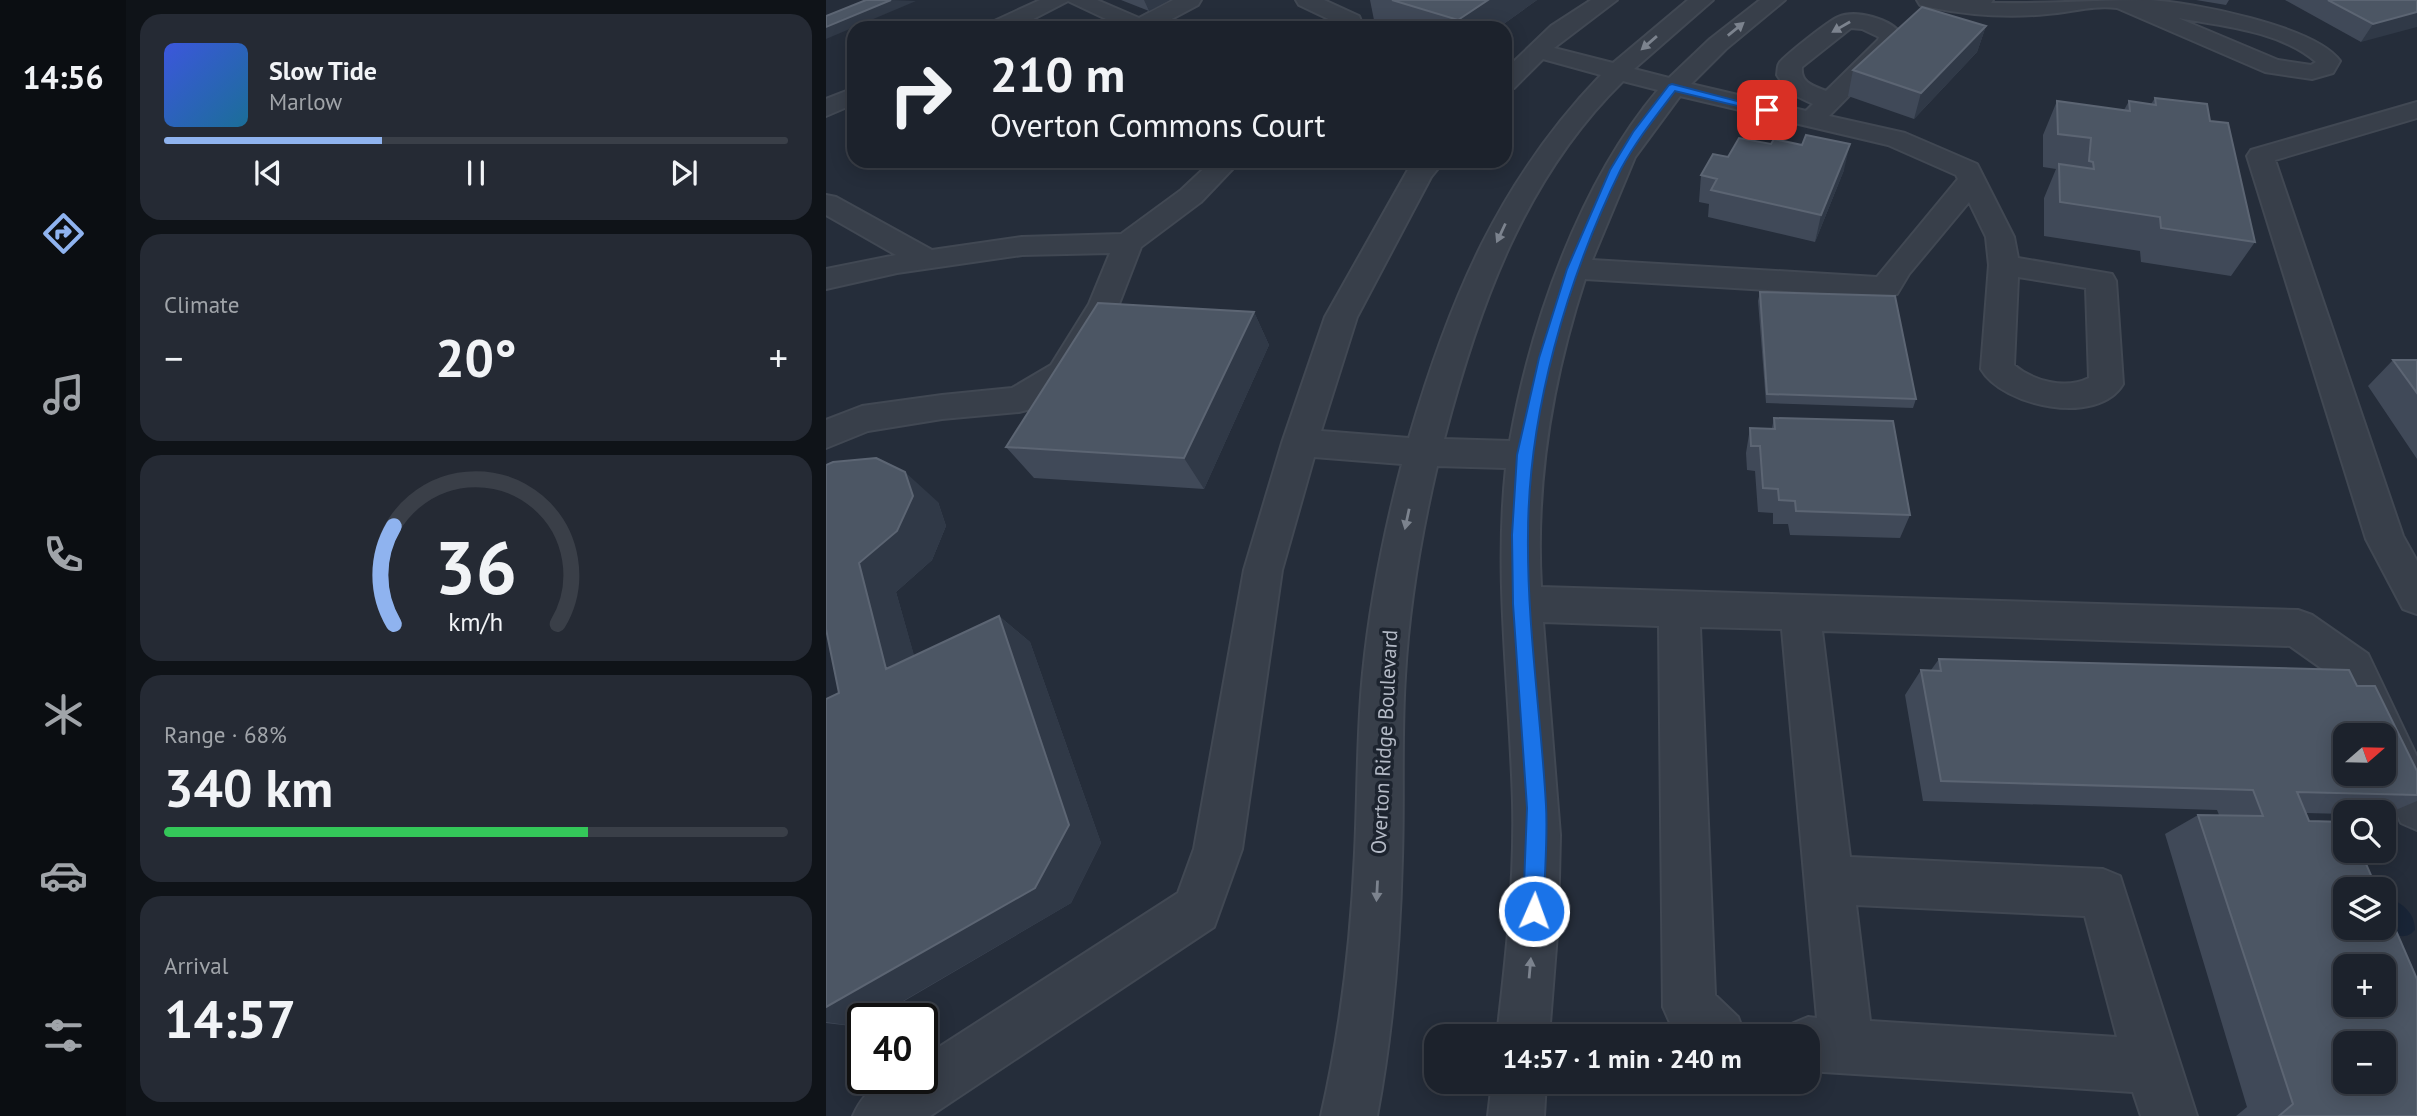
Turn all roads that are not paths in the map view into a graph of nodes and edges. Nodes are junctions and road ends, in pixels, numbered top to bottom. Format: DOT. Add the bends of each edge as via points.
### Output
graph roads {
  1 [pos="1058,0"];
  2 [pos="1078,0"];
  3 [pos="1190,0"];
  4 [pos="1307,0"];
  5 [pos="1606,0"];
  6 [pos="1702,0"];
  7 [pos="1774,0"];
  8 [pos="1928,0"];
  9 [pos="2095,0"];
  10 [pos="2114,1"];
  11 [pos="1974,4"];
  12 [pos="1013,21"];
  13 [pos="1128,21"];
  14 [pos="1153,21"];
  15 [pos="1351,21"];
  16 [pos="1538,51"];
  17 [pos="1615,72"];
  18 [pos="1512,74"];
  19 [pos="1672,87"];
  20 [pos="847,98"];
  21 [pos="826,108"];
  22 [pos="2417,110"];
  23 [pos="1220,168"];
  24 [pos="1425,168"];
  25 [pos="1969,175"];
  26 [pos="826,203"];
  27 [pos="1128,243"];
  28 [pos="928,260"];
  29 [pos="2004,265"];
  30 [pos="1574,269"];
  31 [pos="826,279"];
  32 [pos="826,435"];
  33 [pos="1300,443"];
  34 [pos="1421,452"];
  35 [pos="1524,455"];
  36 [pos="2417,597"];
  37 [pos="1521,604"];
  38 [pos="1679,609"];
  39 [pos="1800,612"];
  40 [pos="2417,807"];
  41 [pos="1829,880"];
  42 [pos="1524,1024"];
  43 [pos="1707,1024"];
  44 [pos="1827,1044"];
  45 [pos="2152,1066"];
  46 [pos="1518,1094"];
  47 [pos="881,1116"];
  48 [pos="1349,1116"];
  49 [pos="1516,1116"];
  50 [pos="2169,1116"];
  1 -- 12 [label="street"];
  2 -- 13 [label="street"];
  3 -- 14 [label="street"];
  4 -- 15 [label="street"];
  5 -- 16 [label="street"];
  6 -- 17 [label="street, Overton Ridge Boulevard, one-way"];
  19 -- 7 [label="street, one-way"];
  8 -- 11 [label="street"];
  9 -- 11 [label="street" via="2013,12"];
  10 -- 10 [label="street" via="2273,67 2312,72 2325,68 2328,61 2322,51 2264,29"];
  16 -- 17 [label="street"];
  16 -- 18 [label="street"];
  17 -- 19 [label="street"];
  17 -- 34 [label="street, Overton Ridge Boulevard, one-way" via="1534,174 1503,228 1467,313"];
  19 -- 25 [label="street" via="1820,111 1896,139"];
  19 -- 30 [label="street" via="1636,134 1616,170"];
  20 -- 21 [label="street"];
  22 -- 36 [label="street" via="2260,156 2385,540"];
  23 -- 27 [label="street"];
  24 -- 33 [label="street" via="1341,317"];
  25 -- 29 [label="street" via="2000,237"];
  25 -- 30 [label="street" via="1886,287"];
  26 -- 28 [label="street"];
  27 -- 28 [label="street" via="1022,247"];
  27 -- 32 [label="street" via="1104,304 1063,373 1019,400 862,419"];
  28 -- 31 [label="street"];
  29 -- 29 [label="street" via="1997,369 2015,384 2054,395 2085,395 2106,384 2101,281"];
  30 -- 35 [label="street" via="1545,358"];
  33 -- 34 [label="street"];
  33 -- 47 [label="street" via="1263,570 1218,849 1197,910"];
  34 -- 35 [label="street"];
  34 -- 48 [label="street, Overton Ridge Boulevard, one-way" via="1400,550 1384,674 1373,959"];
  35 -- 37 [label="street"];
  37 -- 38 [label="street"];
  42 -- 37 [label="street, one-way" via="1533,937 1536,808"];
  38 -- 39 [label="street"];
  38 -- 43 [label="street" via="1689,1007"];
  39 -- 40 [label="street" via="2298,628 2353,667"];
  39 -- 41 [label="street"];
  41 -- 44 [label="street"];
  41 -- 45 [label="street" via="2104,893"];
  44 -- 45 [label="street"];
  45 -- 50 [label="street"];
  46 -- 49 [label="street"];
}
